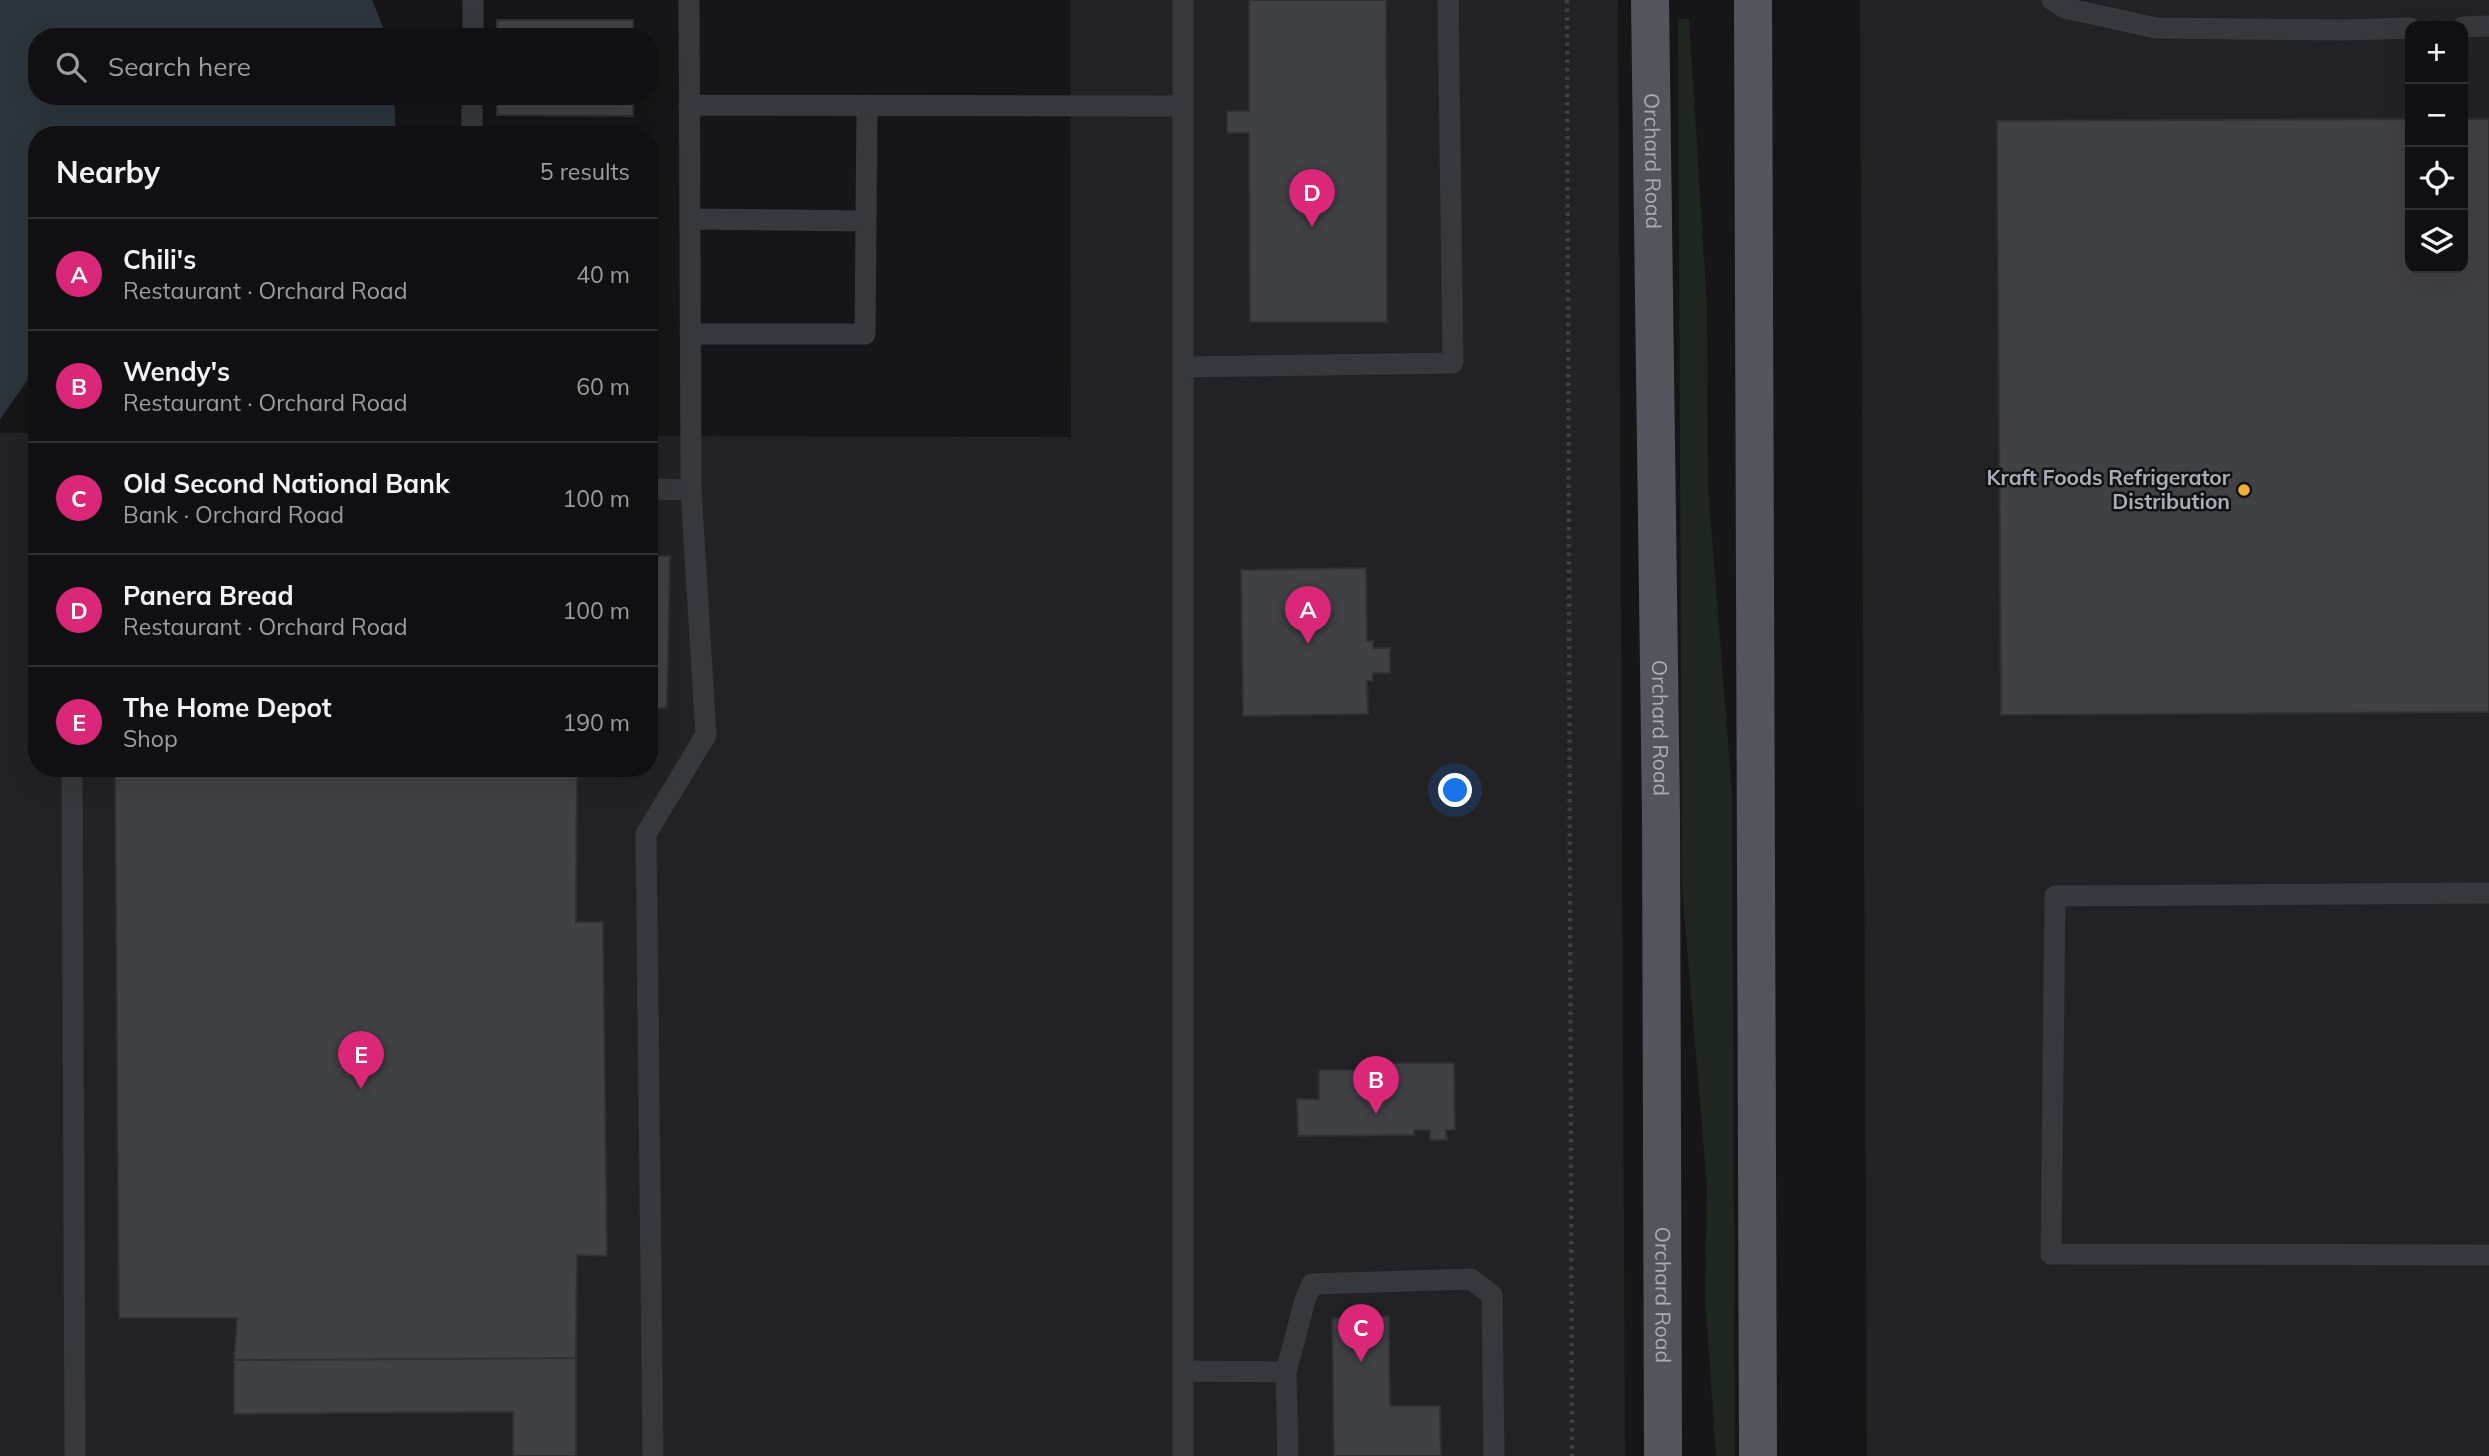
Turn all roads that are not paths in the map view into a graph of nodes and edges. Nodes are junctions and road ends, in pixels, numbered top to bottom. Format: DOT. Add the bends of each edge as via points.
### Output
graph roads {
  1 [pos="473,0"];
  2 [pos="689,0"];
  3 [pos="1183,0"];
  4 [pos="1448,0"];
  5 [pos="1650,0"];
  6 [pos="1753,0"];
  7 [pos="2052,0"];
  8 [pos="2489,26"];
  9 [pos="2468,27"];
  10 [pos="473,28"];
  11 [pos="2405,28"];
  12 [pos="472,105"];
  13 [pos="689,105"];
  14 [pos="867,105"];
  15 [pos="1183,106"];
  16 [pos="472,126"];
  17 [pos="690,219"];
  18 [pos="866,221"];
  19 [pos="690,334"];
  20 [pos="1183,366"];
  21 [pos="658,489"];
  22 [pos="691,490"];
  23 [pos="72,777"];
  24 [pos="2489,893"];
  25 [pos="2489,1255"];
  26 [pos="1183,1371"];
  27 [pos="1286,1372"];
  28 [pos="75,1456"];
  29 [pos="653,1456"];
  30 [pos="1183,1456"];
  31 [pos="1287,1456"];
  32 [pos="1494,1456"];
  33 [pos="1662,1456"];
  34 [pos="1758,1456"];
  1 -- 10 [label="lane"];
  2 -- 13 [label="lane"];
  3 -- 15 [label="lane"];
  4 -- 20 [label="lane" via="1453,363"];
  5 -- 33 [label="main road, Orchard Road" via="1661,816"];
  6 -- 34 [label="main road"];
  7 -- 11 [label="lane" via="2065,8 2156,28"];
  8 -- 9 [label="lane"];
  12 -- 16 [label="lane"];
  13 -- 14 [label="lane"];
  13 -- 17 [label="lane"];
  14 -- 15 [label="lane"];
  14 -- 18 [label="lane"];
  15 -- 20 [label="lane"];
  17 -- 18 [label="lane"];
  17 -- 19 [label="lane"];
  18 -- 19 [label="lane" via="865,334"];
  19 -- 22 [label="lane"];
  20 -- 26 [label="lane"];
  21 -- 22 [label="lane"];
  22 -- 29 [label="lane" via="706,735 646,834"];
  23 -- 28 [label="lane"];
  24 -- 25 [label="lane" via="2055,896 2051,1254"];
  26 -- 27 [label="lane"];
  26 -- 30 [label="lane"];
  27 -- 31 [label="lane"];
  27 -- 32 [label="lane" via="1312,1284 1471,1279 1492,1294"];
}
